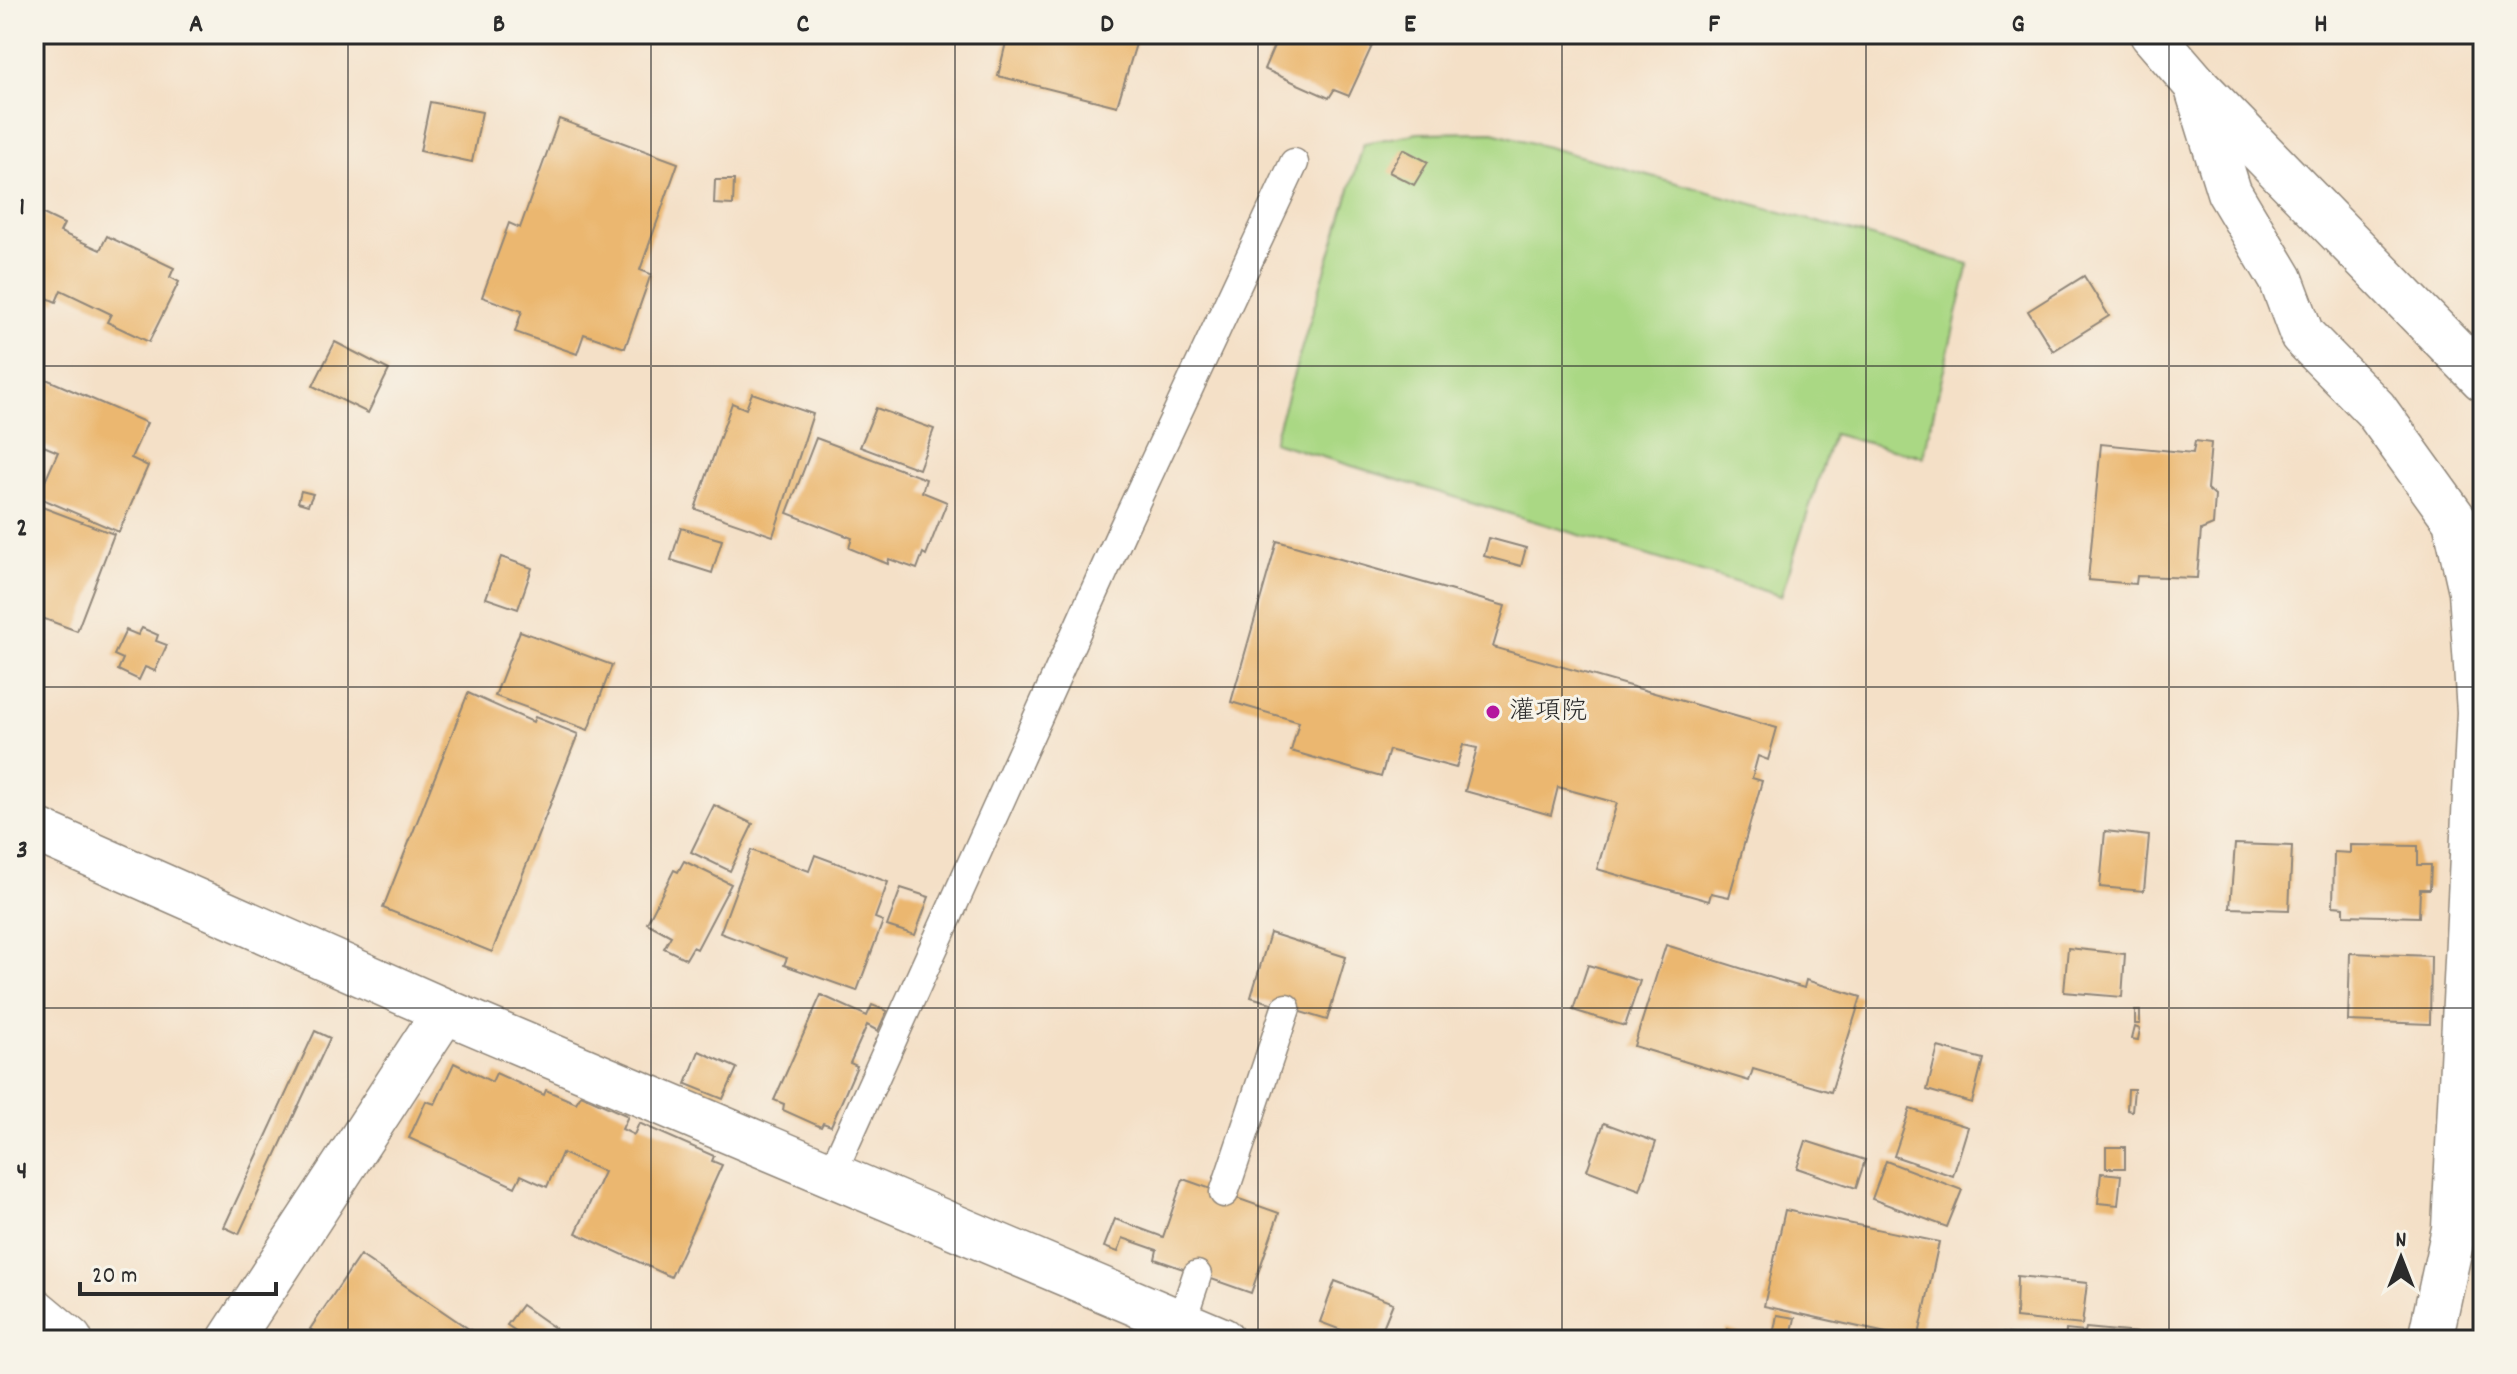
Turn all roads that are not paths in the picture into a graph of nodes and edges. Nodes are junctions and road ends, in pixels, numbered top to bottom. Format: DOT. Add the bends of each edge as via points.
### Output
graph roads {
  1 [pos="2152,34"];
  2 [pos="2196,85"];
  3 [pos="1294,163"];
  4 [pos="2483,379"];
  5 [pos="34,829"];
  6 [pos="1286,1008"];
  7 [pos="445,1011"];
  8 [pos="832,1173"];
  9 [pos="1224,1193"];
  10 [pos="1197,1275"];
  11 [pos="34,1310"];
  12 [pos="1195,1332"];
  13 [pos="70,1340"];
  14 [pos="230,1340"];
  15 [pos="2430,1340"];
  1 -- 2 [label="street"];
  2 -- 4 [label="street"];
  2 -- 15 [label="street" via="2229,192 2281,279 2302,335 2375,409 2455,520 2471,591 2479,712 2454,1229"];
  3 -- 8 [label="lane"];
  5 -- 7 [label="street"];
  6 -- 9 [label="lane"];
  7 -- 8 [label="street"];
  7 -- 14 [label="street"];
  8 -- 12 [label="street"];
  10 -- 12 [label="lane"];
  11 -- 13 [label="street"];
}
